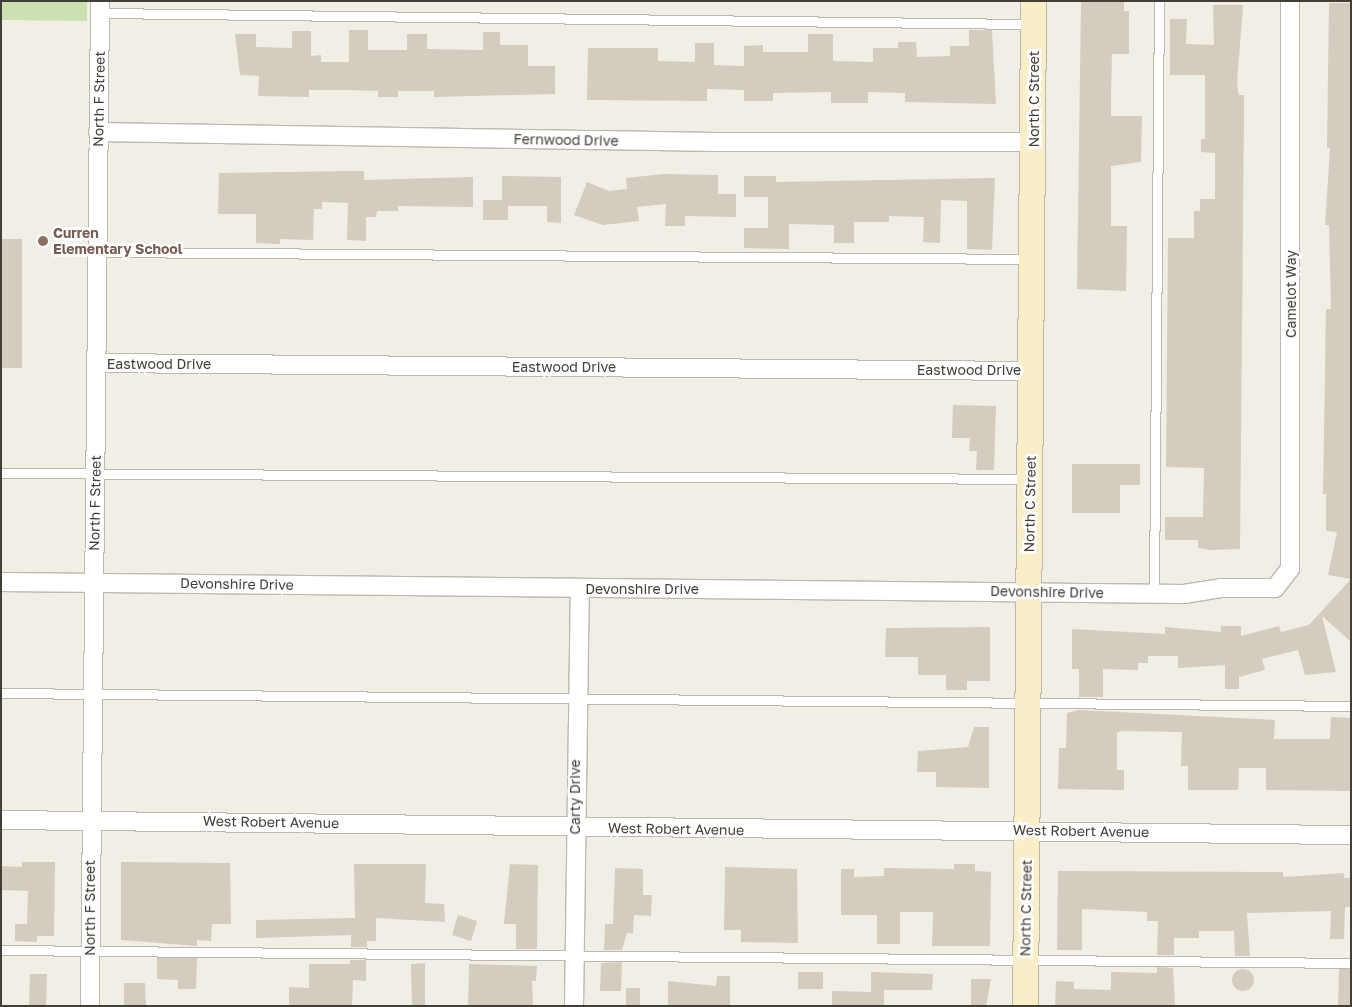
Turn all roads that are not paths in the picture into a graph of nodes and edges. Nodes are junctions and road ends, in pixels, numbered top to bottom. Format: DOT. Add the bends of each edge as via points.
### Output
graph roads {
  1 [pos="1159,1"];
  2 [pos="1290,1"];
  3 [pos="100,7"];
  4 [pos="1033,12"];
  5 [pos="98,132"];
  6 [pos="1034,142"];
  7 [pos="98,252"];
  8 [pos="1032,259"];
  9 [pos="96,363"];
  10 [pos="1032,371"];
  11 [pos="96,472"];
  12 [pos="1,473"];
  13 [pos="1031,479"];
  14 [pos="1,582"];
  15 [pos="94,582"];
  16 [pos="1282,584"];
  17 [pos="580,589"];
  18 [pos="1028,591"];
  19 [pos="1154,593"];
  20 [pos="93,692"];
  21 [pos="1,693"];
  22 [pos="576,699"];
  23 [pos="1028,702"];
  24 [pos="1351,706"];
  25 [pos="1,820"];
  26 [pos="91,820"];
  27 [pos="575,826"];
  28 [pos="1027,830"];
  29 [pos="1351,835"];
  30 [pos="1,950"];
  31 [pos="90,950"];
  32 [pos="575,956"];
  33 [pos="1024,960"];
  34 [pos="1351,963"];
  35 [pos="90,1006"];
  36 [pos="574,1006"];
  37 [pos="1024,1006"];
  1 -- 19 [label="lane"];
  2 -- 16 [label="street, Camelot Way" via="1290,569"];
  3 -- 4 [label="lane"];
  3 -- 5 [label="street, North F Street"];
  4 -- 6 [label="street, North C Street"];
  5 -- 6 [label="street, Fernwood Drive" via="715,142"];
  5 -- 7 [label="street, North F Street"];
  6 -- 8 [label="street, North C Street"];
  7 -- 8 [label="lane"];
  7 -- 9 [label="street, North F Street"];
  8 -- 10 [label="street, North C Street"];
  9 -- 10 [label="street, Eastwood Drive"];
  9 -- 11 [label="street, North F Street"];
  10 -- 13 [label="street, North C Street"];
  11 -- 12 [label="lane"];
  11 -- 13 [label="lane"];
  11 -- 15 [label="street, North F Street"];
  13 -- 18 [label="street, North C Street"];
  14 -- 15 [label="street, Devonshire Drive"];
  15 -- 17 [label="street, Devonshire Drive"];
  15 -- 20 [label="street, North F Street"];
  16 -- 19 [label="street, Devonshire Drive"];
  17 -- 18 [label="street, Devonshire Drive"];
  17 -- 22 [label="street, Carty Drive"];
  18 -- 19 [label="street, Devonshire Drive"];
  18 -- 23 [label="street, North C Street"];
  20 -- 21 [label="lane"];
  20 -- 22 [label="lane"];
  20 -- 26 [label="street, North F Street"];
  22 -- 23 [label="lane"];
  22 -- 27 [label="street, Carty Drive"];
  23 -- 24 [label="lane"];
  23 -- 28 [label="street, North C Street"];
  25 -- 26 [label="street, West Robert Avenue"];
  26 -- 27 [label="street, West Robert Avenue"];
  26 -- 31 [label="street, North F Street"];
  27 -- 28 [label="street, West Robert Avenue" via="692,831"];
  27 -- 32 [label="street, Carty Drive"];
  28 -- 29 [label="street, West Robert Avenue"];
  28 -- 33 [label="street, North C Street"];
  30 -- 31 [label="lane"];
  31 -- 32 [label="lane"];
  31 -- 35 [label="street, North F Street"];
  32 -- 33 [label="lane"];
  32 -- 36 [label="street, Carty Drive"];
  33 -- 34 [label="lane"];
  33 -- 37 [label="street, North C Street"];
}
